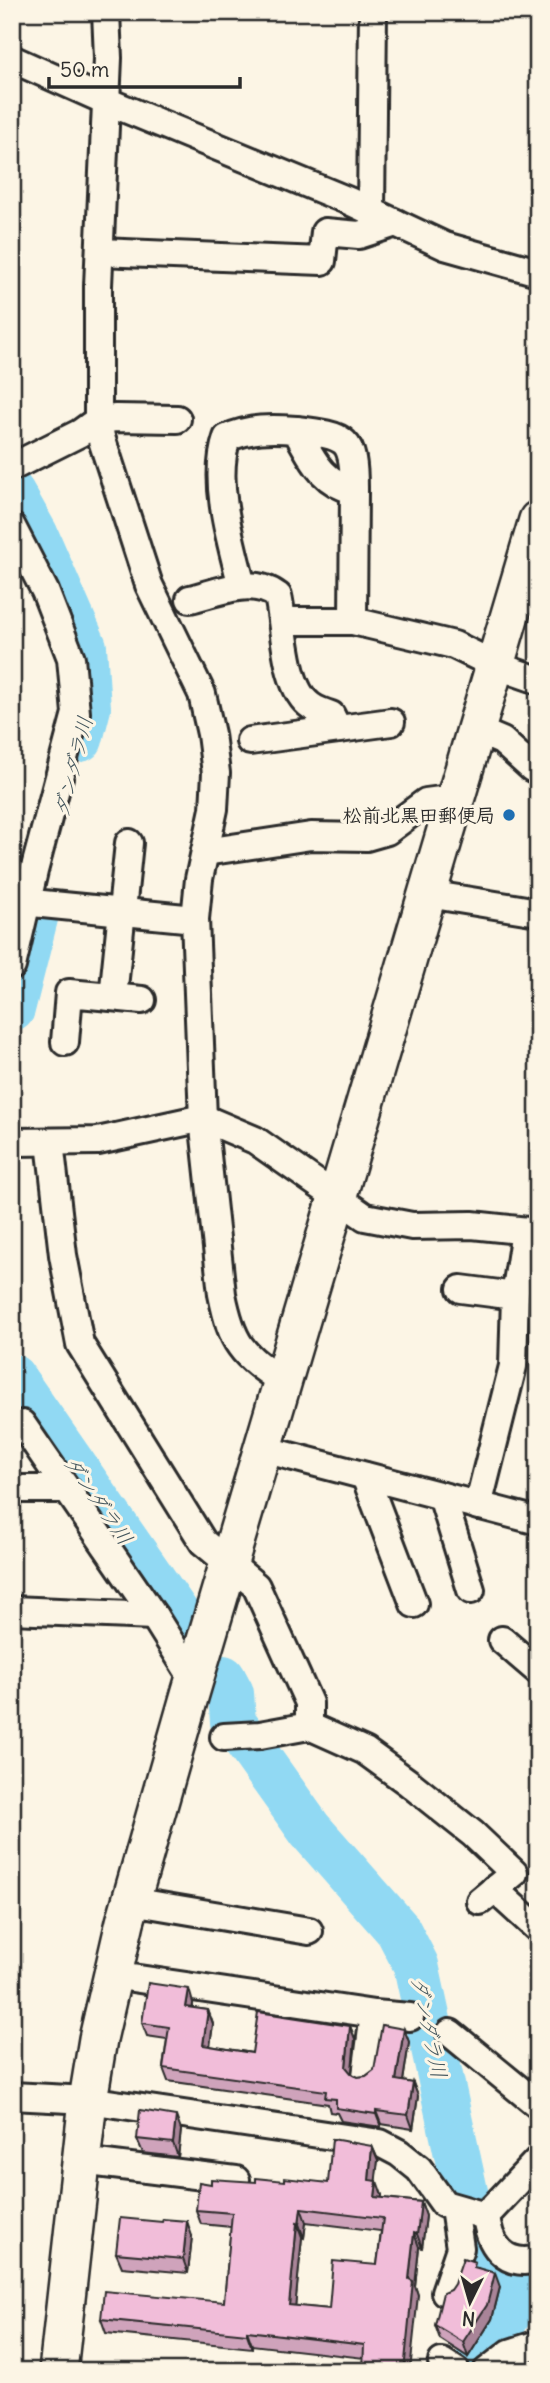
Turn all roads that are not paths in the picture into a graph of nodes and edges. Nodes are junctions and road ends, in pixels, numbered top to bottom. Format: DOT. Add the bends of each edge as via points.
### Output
graph roads {
  1 [pos="106,12"];
  2 [pos="373,12"];
  3 [pos="12,59"];
  4 [pos="106,101"];
  5 [pos="371,211"];
  6 [pos="396,223"];
  7 [pos="100,252"];
  8 [pos="538,272"];
  9 [pos="177,419"];
  10 [pos="98,421"];
  11 [pos="296,430"];
  12 [pos="12,467"];
  13 [pos="354,490"];
  14 [pos="538,520"];
  15 [pos="12,527"];
  16 [pos="242,586"];
  17 [pos="190,599"];
  18 [pos="284,621"];
  19 [pos="353,621"];
  20 [pos="495,665"];
  21 [pos="538,680"];
  22 [pos="391,722"];
  23 [pos="338,729"];
  24 [pos="476,730"];
  25 [pos="250,741"];
  26 [pos="538,771"];
  27 [pos="456,798"];
  28 [pos="129,843"];
  29 [pos="205,852"];
  30 [pos="428,894"];
  31 [pos="20,902"];
  32 [pos="121,912"];
  33 [pos="538,912"];
  34 [pos="195,919"];
  35 [pos="12,966"];
  36 [pos="113,998"];
  37 [pos="142,1000"];
  38 [pos="65,1042"];
  39 [pos="202,1118"];
  40 [pos="12,1142"];
  41 [pos="50,1142"];
  42 [pos="339,1197"];
  43 [pos="531,1232"];
  44 [pos="461,1289"];
  45 [pos="515,1296"];
  46 [pos="284,1382"];
  47 [pos="22,1424"];
  48 [pos="263,1449"];
  49 [pos="365,1476"];
  50 [pos="12,1489"];
  51 [pos="67,1489"];
  52 [pos="442,1496"];
  53 [pos="478,1506"];
  54 [pos="538,1521"];
  55 [pos="229,1564"];
  56 [pos="471,1590"];
  57 [pos="414,1604"];
  58 [pos="12,1610"];
  59 [pos="154,1616"];
  60 [pos="502,1640"];
  61 [pos="538,1671"];
  62 [pos="194,1681"];
  63 [pos="309,1726"];
  64 [pos="228,1737"];
  65 [pos="131,1901"];
  66 [pos="538,1928"];
  67 [pos="309,1931"];
  68 [pos="112,1975"];
  69 [pos="374,2014"];
  70 [pos="410,2017"];
  71 [pos="450,2033"];
  72 [pos="366,2075"];
  73 [pos="12,2096"];
  74 [pos="88,2100"];
  75 [pos="538,2105"];
  76 [pos="538,2160"];
  77 [pos="81,2161"];
  78 [pos="236,2180"];
  79 [pos="471,2212"];
  80 [pos="538,2259"];
  81 [pos="445,2292"];
  82 [pos="538,2344"];
  83 [pos="58,2371"];
  84 [pos="487,2371"];
  1 -- 4 [label="street"];
  2 -- 5 [label="street"];
  3 -- 4 [label="street"];
  4 -- 5 [label="street"];
  4 -- 7 [label="street"];
  5 -- 6 [label="street"];
  6 -- 7 [label="street" via="359,235 325,232 321,261"];
  6 -- 8 [label="street" via="445,246"];
  7 -- 10 [label="street"];
  9 -- 10 [label="street"];
  10 -- 12 [label="street"];
  10 -- 29 [label="street" via="149,585 202,694 216,773"];
  11 -- 13 [label="street" via="326,477"];
  11 -- 13 [label="street" via="326,434 347,444 354,459"];
  11 -- 16 [label="street" via="244,431 227,438 224,446 225,520"];
  13 -- 19 [label="street"];
  14 -- 20 [label="street"];
  15 -- 31 [label="street" via="45,591 71,657 76,713"];
  16 -- 17 [label="street"];
  16 -- 18 [label="street" via="268,588 278,596"];
  18 -- 19 [label="street"];
  18 -- 23 [label="street" via="290,672 301,697 331,715"];
  19 -- 20 [label="street" via="454,645"];
  20 -- 21 [label="street"];
  20 -- 24 [label="street"];
  22 -- 23 [label="street"];
  23 -- 25 [label="street"];
  24 -- 26 [label="street" via="502,741"];
  24 -- 27 [label="street"];
  27 -- 29 [label="street" via="426,802 387,831 366,837 311,836"];
  27 -- 30 [label="street"];
  28 -- 32 [label="street"];
  29 -- 34 [label="street"];
  30 -- 33 [label="street"];
  30 -- 42 [label="street"];
  31 -- 32 [label="street"];
  31 -- 35 [label="street"];
  32 -- 34 [label="street"];
  32 -- 36 [label="street"];
  34 -- 39 [label="street"];
  36 -- 37 [label="street"];
  36 -- 38 [label="street" via="69,993"];
  39 -- 41 [label="street" via="98,1141"];
  39 -- 42 [label="street" via="255,1140"];
  39 -- 46 [label="street" via="227,1320 237,1344 252,1362"];
  40 -- 41 [label="street"];
  41 -- 55 [label="street" via="80,1344 203,1542"];
  42 -- 43 [label="street" via="365,1217 384,1222"];
  42 -- 46 [label="street"];
  43 -- 45 [label="street"];
  44 -- 45 [label="street"];
  45 -- 53 [label="street" via="513,1366"];
  46 -- 48 [label="street"];
  47 -- 51 [label="street"];
  48 -- 49 [label="street"];
  48 -- 55 [label="street"];
  49 -- 52 [label="street"];
  49 -- 57 [label="street"];
  50 -- 51 [label="street"];
  51 -- 59 [label="street"];
  52 -- 53 [label="street"];
  52 -- 56 [label="street"];
  53 -- 54 [label="street"];
  55 -- 62 [label="street"];
  55 -- 63 [label="street" via="256,1586 309,1703"];
  58 -- 59 [label="street"];
  59 -- 62 [label="street"];
  60 -- 61 [label="street"];
  62 -- 65 [label="street"];
  63 -- 64 [label="street"];
  63 -- 66 [label="street" via="365,1751 472,1834 513,1872 487,1895"];
  65 -- 67 [label="street"];
  65 -- 68 [label="street"];
  68 -- 69 [label="street"];
  68 -- 74 [label="street"];
  69 -- 70 [label="street"];
  69 -- 72 [label="street"];
  71 -- 75 [label="street"];
  73 -- 74 [label="street"];
  74 -- 77 [label="street"];
  74 -- 79 [label="street" via="380,2143 419,2169 444,2204"];
  76 -- 79 [label="street" via="492,2209"];
  77 -- 78 [label="street"];
  77 -- 83 [label="street"];
  79 -- 80 [label="street" via="512,2261"];
  79 -- 81 [label="street"];
  82 -- 84 [label="street" via="510,2353"];
}
